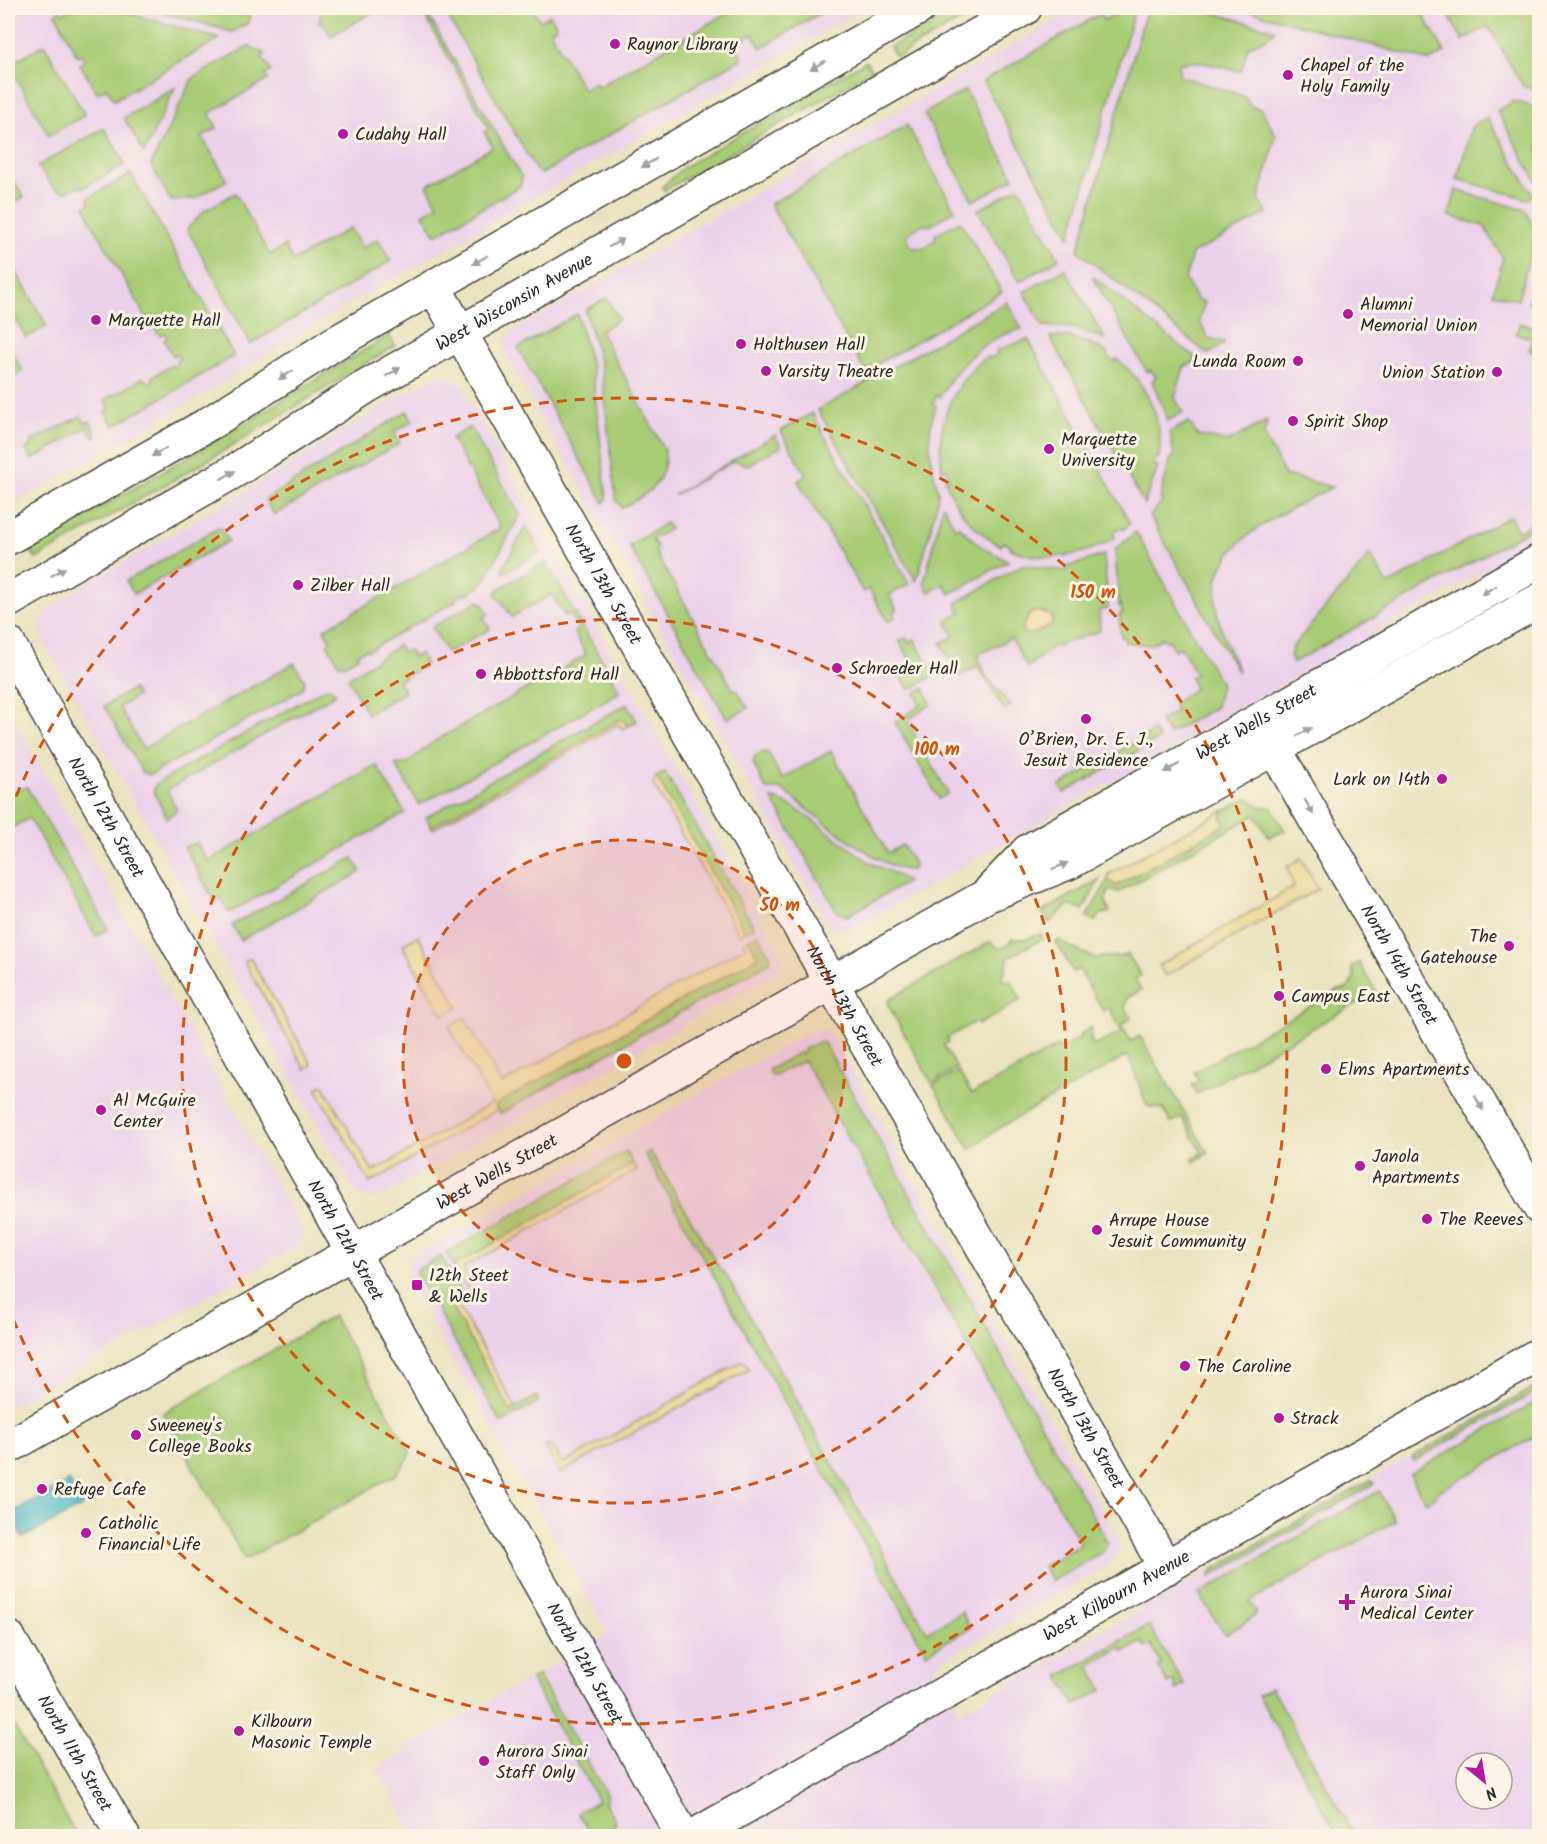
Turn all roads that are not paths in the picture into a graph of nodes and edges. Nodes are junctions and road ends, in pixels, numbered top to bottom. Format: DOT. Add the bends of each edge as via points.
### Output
graph roads {
  1 [pos="919,8"];
  2 [pos="1024,8"];
  3 [pos="434,287"];
  4 [pos="460,333"];
  5 [pos="8,538"];
  6 [pos="1539,561"];
  7 [pos="1539,600"];
  8 [pos="8,601"];
  9 [pos="8,643"];
  10 [pos="1258,720"];
  11 [pos="1275,749"];
  12 [pos="986,896"];
  13 [pos="833,982"];
  14 [pos="1539,1208"];
  15 [pos="352,1252"];
  16 [pos="1539,1354"];
  17 [pos="8,1447"];
  18 [pos="1166,1568"];
  19 [pos="8,1637"];
  20 [pos="123,1836"];
  21 [pos="683,1836"];
  22 [pos="694,1836"];
  1 -- 3 [label="street, one-way"];
  4 -- 2 [label="street, West Wisconsin Avenue, one-way"];
  3 -- 4 [label="street, North 13th Street"];
  3 -- 5 [label="street, one-way" via="210,423"];
  8 -- 4 [label="street, West Wisconsin Avenue, one-way" via="238,469 364,388"];
  4 -- 13 [label="street, North 13th Street"];
  6 -- 10 [label="street, West Wells Street, one-way"];
  11 -- 7 [label="street, West Wells Street, one-way"];
  9 -- 15 [label="street, North 12th Street"];
  10 -- 11 [label="street, North 14th Street"];
  10 -- 12 [label="street, West Wells Street, one-way" via="1028,851"];
  12 -- 11 [label="street, West Wells Street, one-way" via="1070,862"];
  11 -- 14 [label="street, North 14th Street, one-way"];
  12 -- 13 [label="street, West Wells Street"];
  13 -- 15 [label="street, West Wells Street"];
  13 -- 18 [label="street, North 13th Street" via="939,1176"];
  15 -- 17 [label="street, West Wells Street"];
  15 -- 21 [label="street, North 12th Street"];
  16 -- 18 [label="street, West Kilbourn Avenue"];
  18 -- 22 [label="street, West Kilbourn Avenue"];
  19 -- 20 [label="street, North 11th Street"];
}
